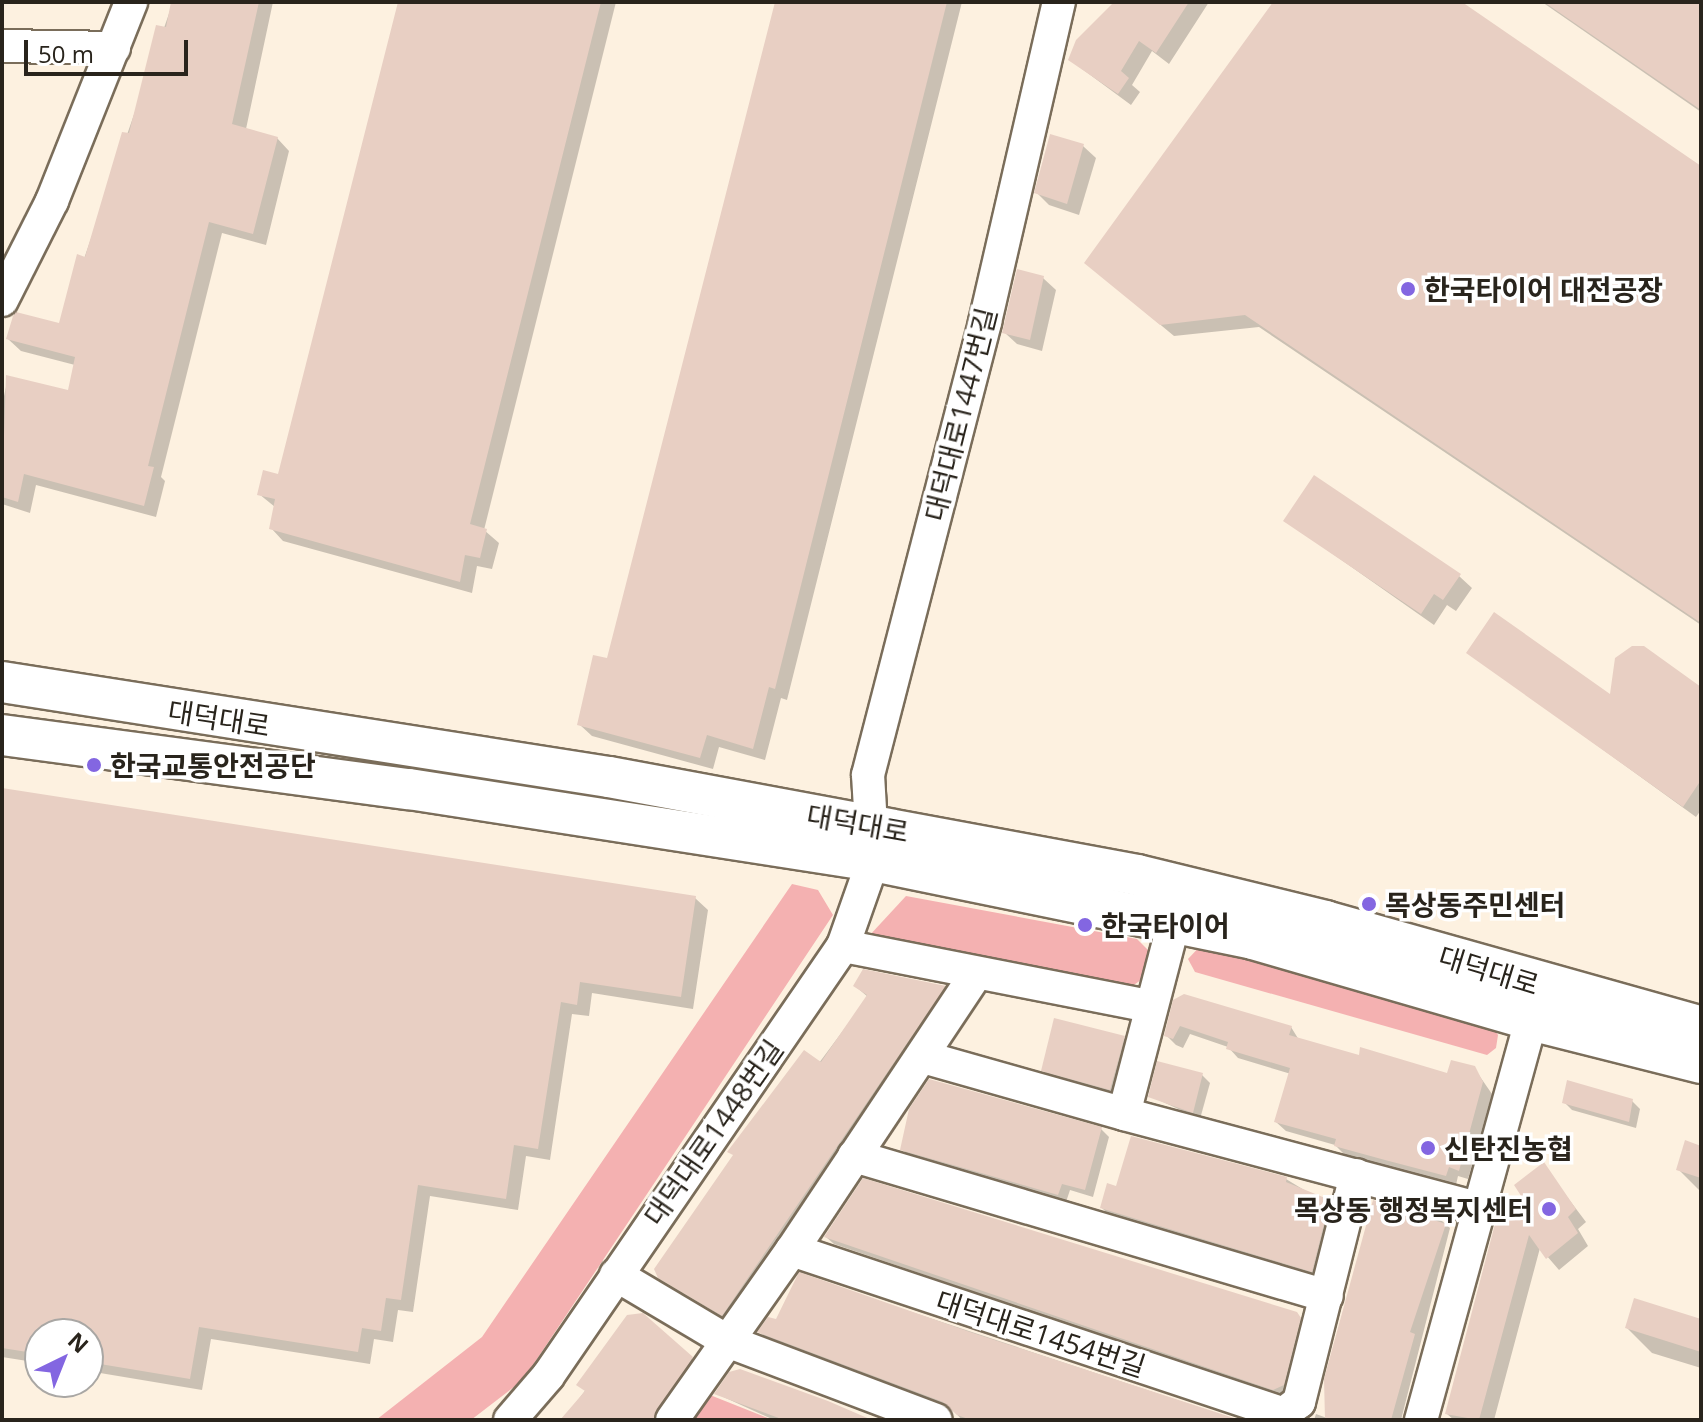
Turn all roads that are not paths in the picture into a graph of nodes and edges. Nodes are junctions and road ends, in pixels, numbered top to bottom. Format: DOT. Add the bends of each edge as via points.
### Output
graph roads {
  1 [pos="131,2"];
  2 [pos="1059,2"];
  3 [pos="2,46"];
  4 [pos="114,48"];
  5 [pos="2,300"];
  6 [pos="2,682"];
  7 [pos="2,735"];
  8 [pos="872,843"];
  9 [pos="1174,922"];
  10 [pos="843,946"];
  11 [pos="975,976"];
  12 [pos="1536,1003"];
  13 [pos="1149,1006"];
  14 [pos="1701,1027"];
  15 [pos="923,1057"];
  16 [pos="1701,1063"];
  17 [pos="1124,1114"];
  18 [pos="854,1156"];
  19 [pos="1356,1175"];
  20 [pos="1480,1209"];
  21 [pos="792,1250"];
  22 [pos="616,1275"];
  23 [pos="1327,1296"];
  24 [pos="727,1341"];
  25 [pos="1282,1418"];
  26 [pos="510,1420"];
  27 [pos="672,1420"];
  28 [pos="936,1420"];
  29 [pos="1421,1420"];
  1 -- 4 [label="street"];
  2 -- 8 [label="street, 대덕대로1447번길" via="985,322 868,775"];
  3 -- 4 [label="street"];
  4 -- 5 [label="street" via="52,201"];
  6 -- 8 [label="main road, 대덕대로" via="609,777"];
  7 -- 8 [label="main road, 대덕대로"];
  8 -- 9 [label="main road, 대덕대로"];
  8 -- 10 [label="street, 대덕대로1448번길"];
  8 -- 12 [label="main road, 대덕대로" via="1137,875 1325,921"];
  9 -- 12 [label="main road, 대덕대로"];
  9 -- 13 [label="street"];
  10 -- 11 [label="street"];
  10 -- 22 [label="street, 대덕대로1448번길"];
  11 -- 13 [label="street"];
  11 -- 15 [label="street"];
  12 -- 14 [label="main road, 대덕대로"];
  12 -- 16 [label="main road, 대덕대로"];
  12 -- 20 [label="street"];
  13 -- 17 [label="street"];
  15 -- 17 [label="street"];
  15 -- 18 [label="street"];
  17 -- 19 [label="street"];
  18 -- 21 [label="street"];
  18 -- 23 [label="street"];
  19 -- 20 [label="street"];
  19 -- 23 [label="street"];
  20 -- 29 [label="street"];
  21 -- 24 [label="street"];
  21 -- 25 [label="street, 대덕대로1454번길"];
  22 -- 24 [label="street"];
  22 -- 26 [label="street, 대덕대로1448번길" via="548,1376"];
  23 -- 25 [label="street" via="1299,1402"];
  24 -- 27 [label="street"];
  24 -- 28 [label="street"];
}
